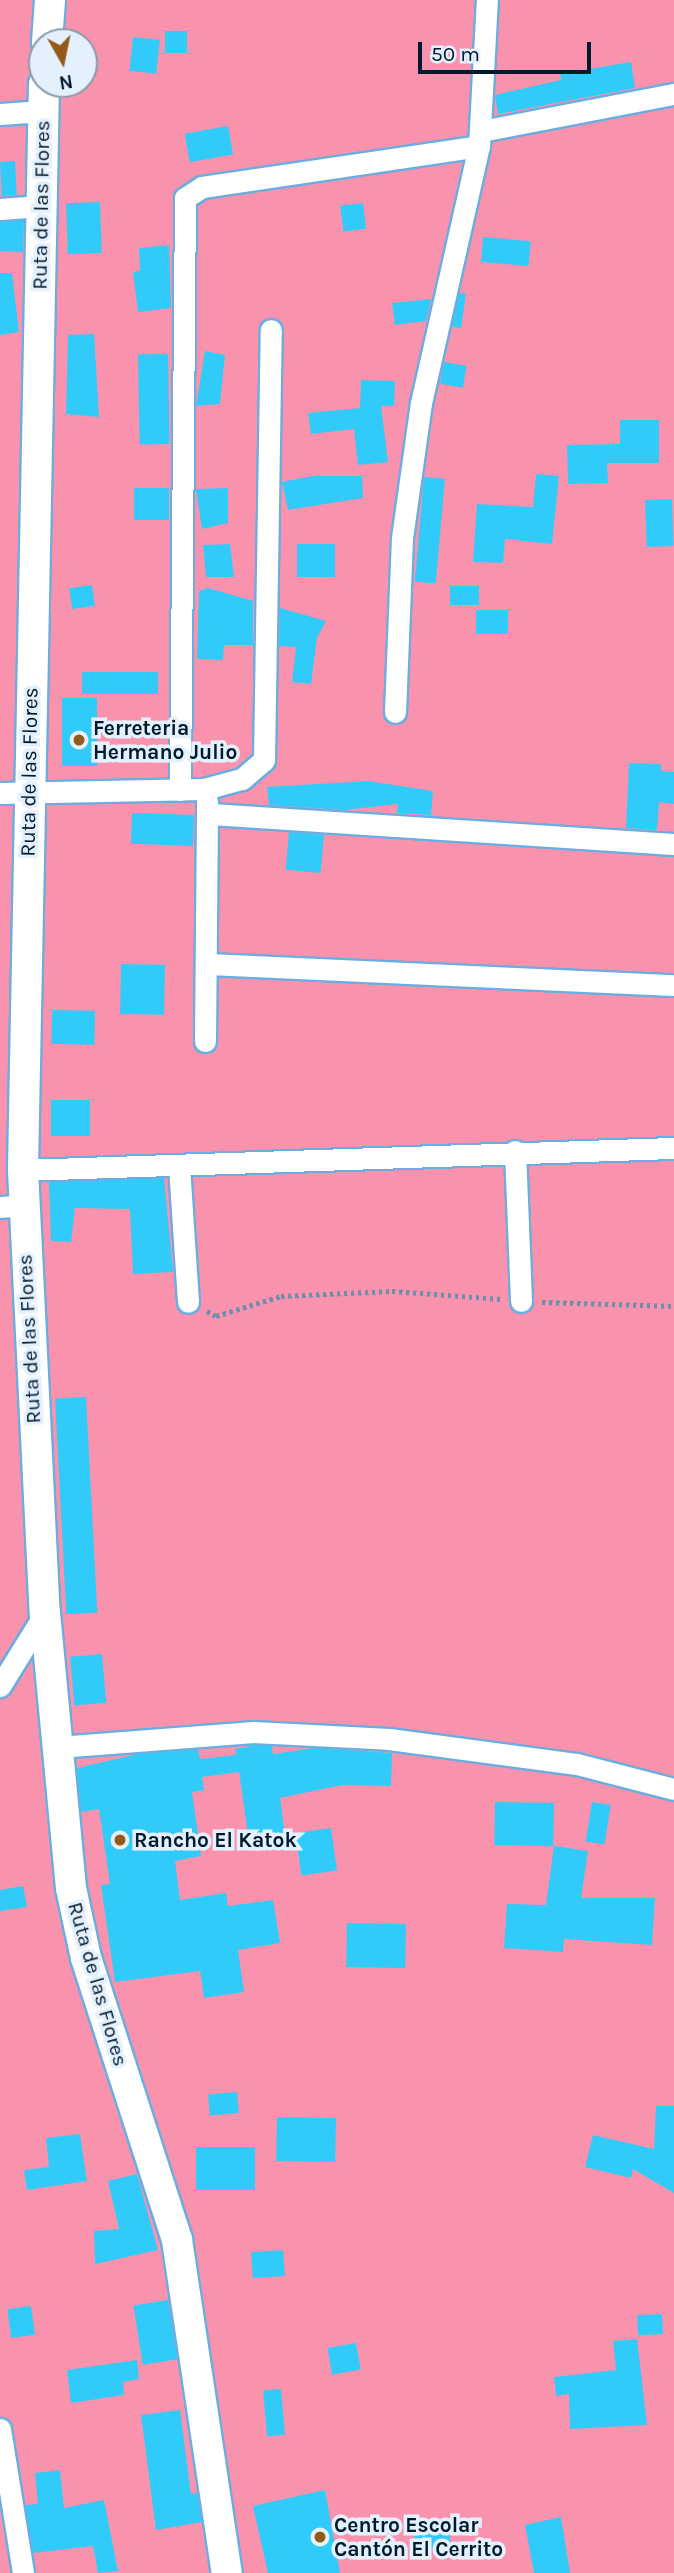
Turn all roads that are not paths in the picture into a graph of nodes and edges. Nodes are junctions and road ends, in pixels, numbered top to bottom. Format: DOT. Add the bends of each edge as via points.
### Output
graph roads {
  1 [pos="50,0"];
  2 [pos="487,0"];
  3 [pos="48,28"];
  4 [pos="674,94"];
  5 [pos="41,98"];
  6 [pos="44,98"];
  7 [pos="0,114"];
  8 [pos="480,139"];
  9 [pos="41,206"];
  10 [pos="0,209"];
  11 [pos="271,330"];
  12 [pos="395,712"];
  13 [pos="204,789"];
  14 [pos="180,790"];
  15 [pos="14,793"];
  16 [pos="210,814"];
  17 [pos="674,844"];
  18 [pos="208,964"];
  19 [pos="674,985"];
  20 [pos="205,1041"];
  21 [pos="674,1148"];
  22 [pos="515,1151"];
  23 [pos="178,1166"];
  24 [pos="23,1170"];
  25 [pos="12,1206"];
  26 [pos="522,1300"];
  27 [pos="188,1302"];
  28 [pos="45,1613"];
  29 [pos="0,1686"];
  30 [pos="58,1747"];
  31 [pos="674,1789"];
  32 [pos="0,2429"];
  33 [pos="23,2573"];
  34 [pos="227,2573"];
  1 -- 3 [label="main road"];
  2 -- 8 [label="street"];
  4 -- 8 [label="street"];
  5 -- 7 [label="street"];
  6 -- 9 [label="main road, Ruta de las Flores"];
  8 -- 12 [label="street" via="421,403 402,538"];
  8 -- 14 [label="street" via="202,187 185,198"];
  9 -- 10 [label="street"];
  9 -- 15 [label="main road, Ruta de las Flores"];
  11 -- 13 [label="street" via="268,742 255,772"];
  13 -- 14 [label="street"];
  13 -- 16 [label="street"];
  14 -- 15 [label="street"];
  15 -- 24 [label="main road, Ruta de las Flores"];
  16 -- 17 [label="street"];
  16 -- 18 [label="street"];
  18 -- 19 [label="street"];
  18 -- 20 [label="street"];
  21 -- 22 [label="street"];
  22 -- 23 [label="street"];
  22 -- 26 [label="street"];
  23 -- 24 [label="street"];
  23 -- 27 [label="street"];
  24 -- 25 [label="main road, Ruta de las Flores"];
  25 -- 28 [label="main road, Ruta de las Flores"];
  28 -- 29 [label="street"];
  28 -- 30 [label="main road, Ruta de las Flores"];
  30 -- 31 [label="street" via="253,1732 389,1739 577,1764"];
  30 -- 34 [label="main road, Ruta de las Flores" via="71,1888 86,1958 177,2240"];
  32 -- 33 [label="street"];
}
